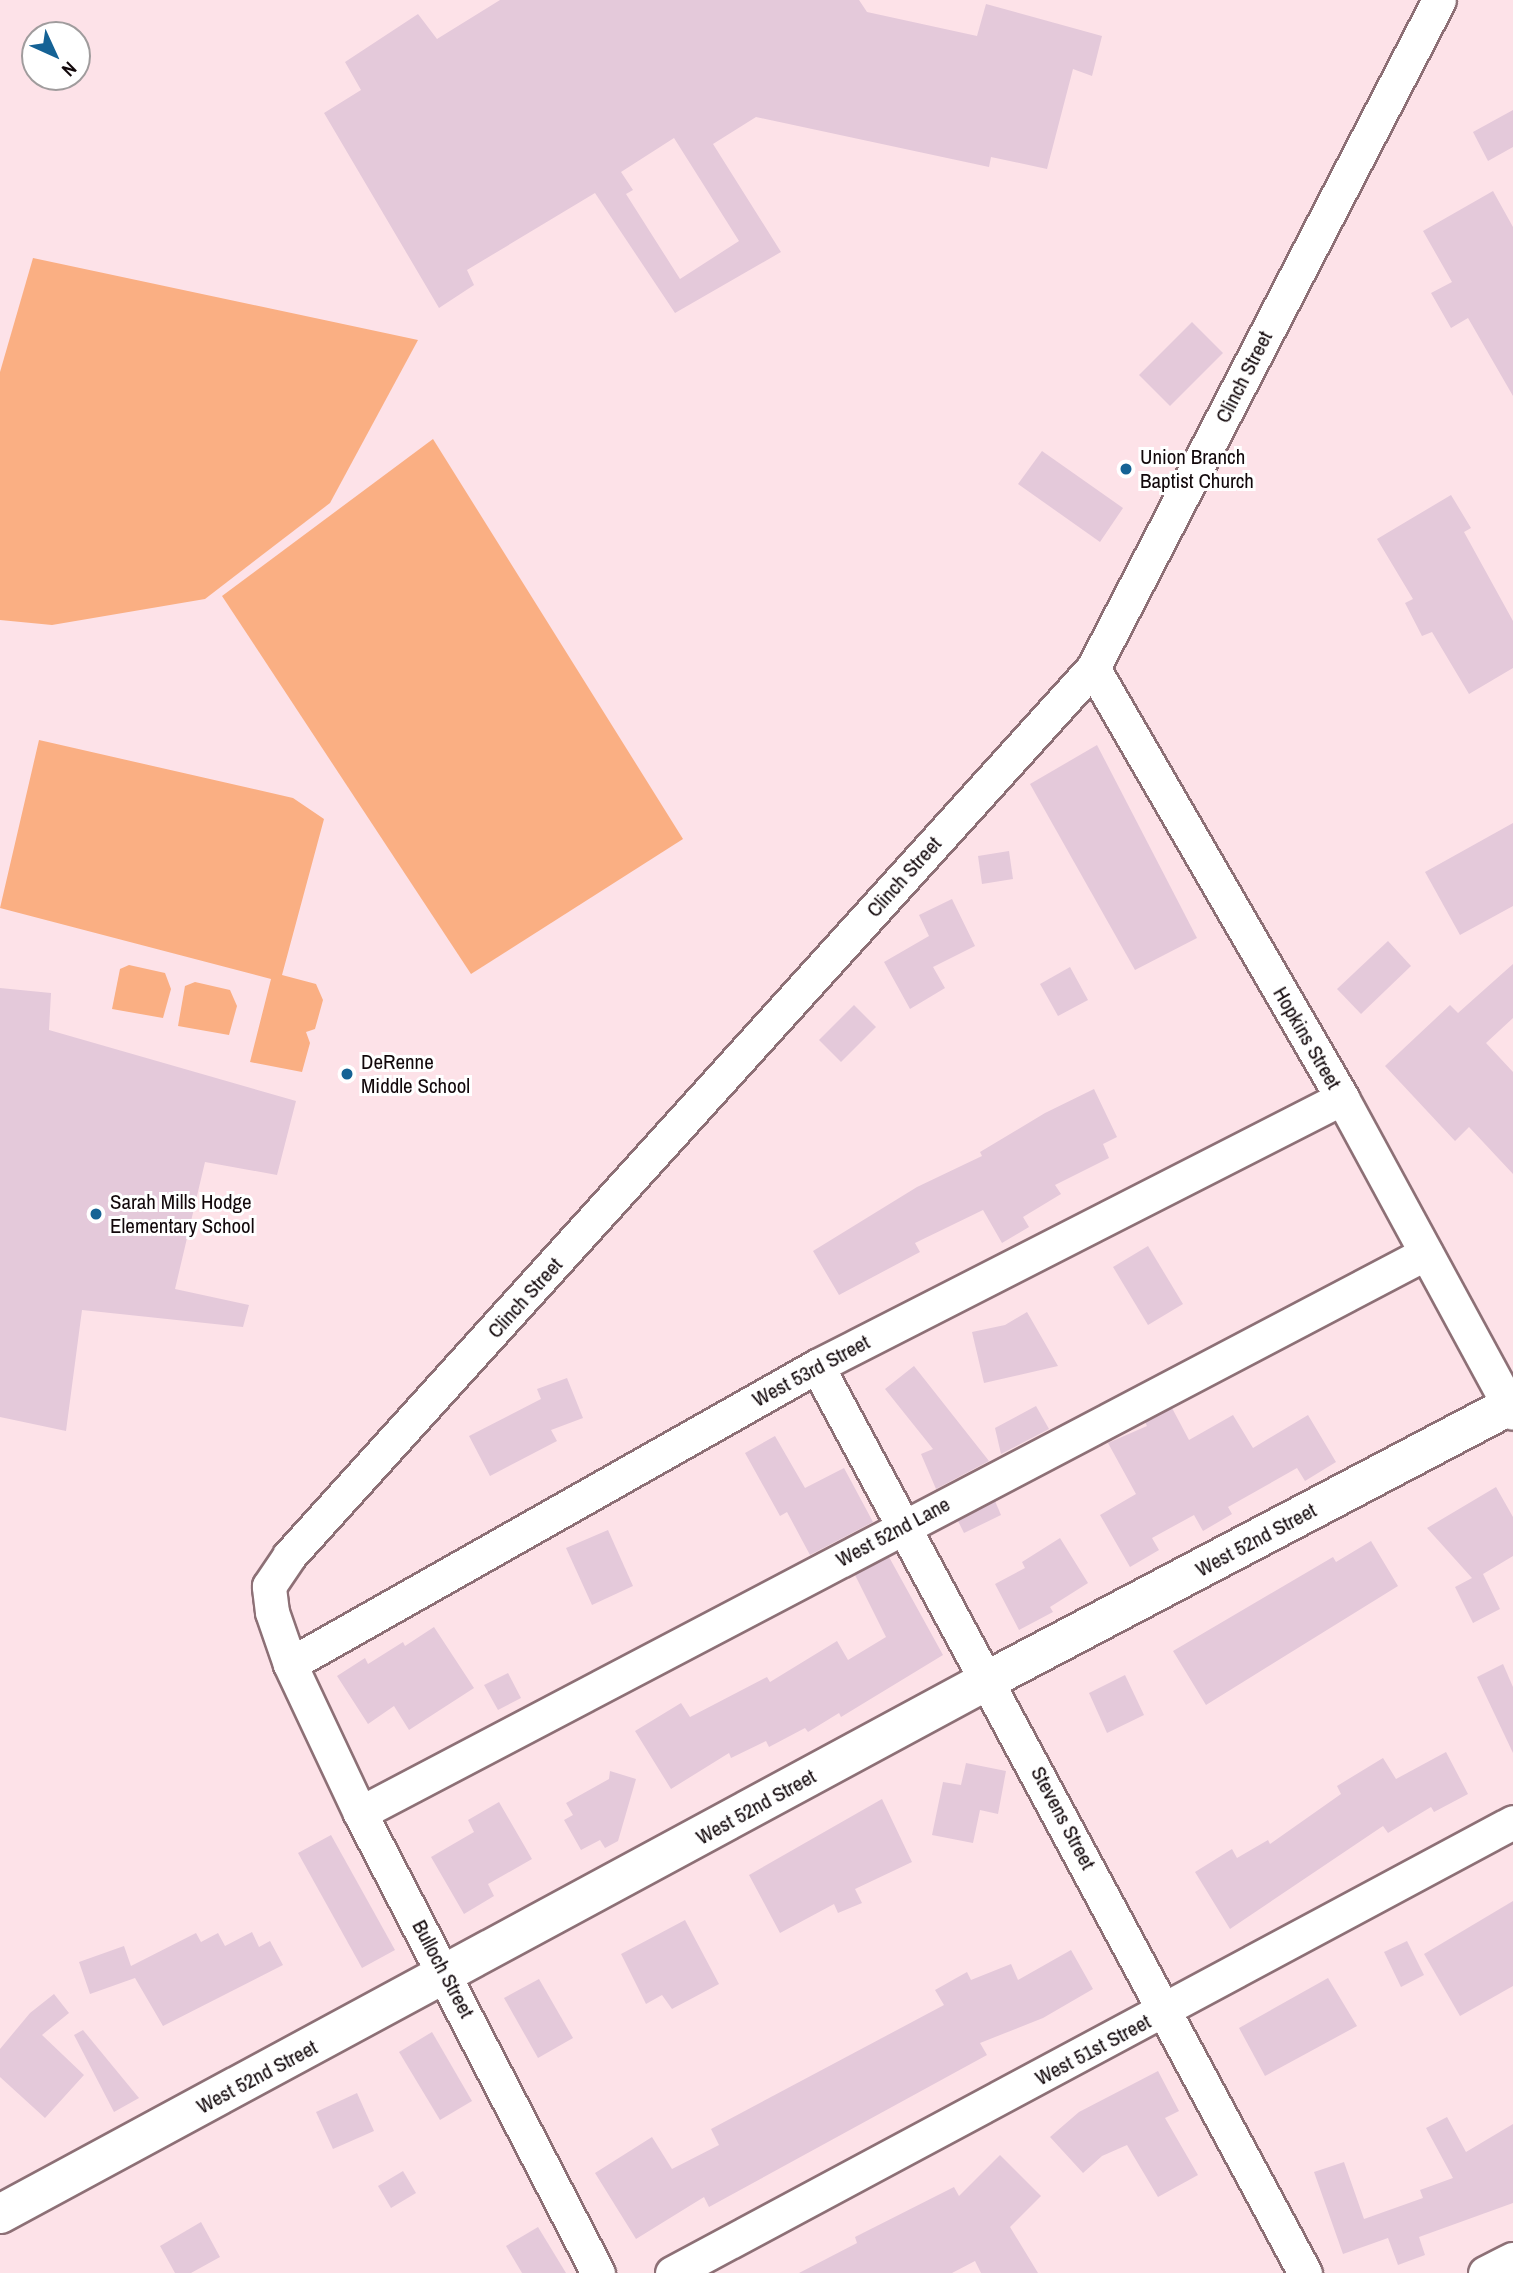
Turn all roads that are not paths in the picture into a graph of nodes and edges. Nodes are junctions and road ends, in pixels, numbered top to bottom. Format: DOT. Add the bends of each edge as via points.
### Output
graph roads {
  1 [pos="1439,0"];
  2 [pos="1093,668"];
  3 [pos="1342,1098"];
  4 [pos="1426,1253"];
  5 [pos="817,1366"];
  6 [pos="1512,1408"];
  7 [pos="904,1526"];
  8 [pos="290,1664"];
  9 [pos="988,1680"];
  10 [pos="360,1813"];
  11 [pos="1513,1822"];
  12 [pos="447,1975"];
  13 [pos="1167,2010"];
  14 [pos="0,2214"];
  15 [pos="1513,2259"];
  16 [pos="598,2273"];
  17 [pos="672,2273"];
  18 [pos="1305,2273"];
  19 [pos="1485,2273"];
  1 -- 2 [label="street, Clinch Street"];
  2 -- 3 [label="street, Hopkins Street"];
  2 -- 8 [label="street, Clinch Street" via="289,1556 269,1586 272,1612"];
  3 -- 4 [label="street, Hopkins Street"];
  3 -- 5 [label="street, West 53rd Street"];
  4 -- 6 [label="street, Hopkins Street"];
  4 -- 7 [label="street, West 52nd Lane"];
  5 -- 7 [label="street, Stevens Street"];
  5 -- 8 [label="street, West 53rd Street"];
  6 -- 9 [label="main road, West 52nd Street"];
  7 -- 9 [label="street, Stevens Street"];
  7 -- 10 [label="street, West 52nd Lane"];
  8 -- 10 [label="street, Bulloch Street"];
  9 -- 12 [label="main road, West 52nd Street"];
  9 -- 13 [label="street, Stevens Street"];
  10 -- 12 [label="street, Bulloch Street"];
  11 -- 13 [label="street, West 51st Street"];
  12 -- 14 [label="main road, West 52nd Street"];
  12 -- 16 [label="street, Bulloch Street"];
  13 -- 17 [label="street, West 51st Street"];
  13 -- 18 [label="street, Stevens Street"];
  15 -- 19 [label="street"];
}
